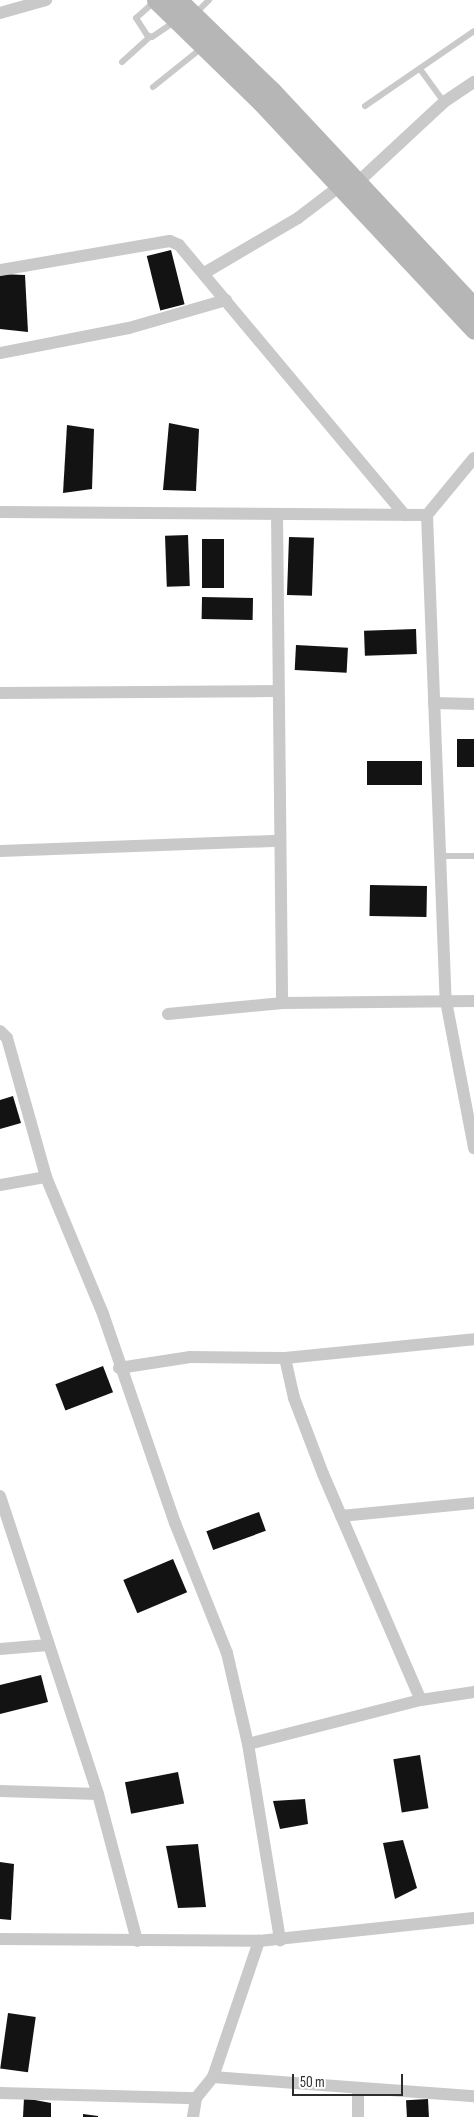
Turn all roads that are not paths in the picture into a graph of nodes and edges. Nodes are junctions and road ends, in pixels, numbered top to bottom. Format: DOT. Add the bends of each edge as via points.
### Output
graph roads {
  1 [pos="46,0"];
  2 [pos="156,0"];
  3 [pos="178,0"];
  4 [pos="210,0"];
  5 [pos="0,13"];
  6 [pos="185,18"];
  7 [pos="474,31"];
  8 [pos="150,37"];
  9 [pos="204,46"];
  10 [pos="122,62"];
  11 [pos="420,68"];
  12 [pos="474,82"];
  13 [pos="153,87"];
  14 [pos="444,102"];
  15 [pos="366,106"];
  16 [pos="349,184"];
  17 [pos="0,270"];
  18 [pos="206,272"];
  19 [pos="226,300"];
  20 [pos="474,307"];
  21 [pos="474,330"];
  22 [pos="0,353"];
  23 [pos="474,458"];
  24 [pos="0,512"];
  25 [pos="277,514"];
  26 [pos="406,515"];
  27 [pos="426,515"];
  28 [pos="276,691"];
  29 [pos="0,693"];
  30 [pos="434,703"];
  31 [pos="474,704"];
  32 [pos="279,841"];
  33 [pos="0,851"];
  34 [pos="440,856"];
  35 [pos="474,856"];
  36 [pos="446,1000"];
  37 [pos="474,1001"];
  38 [pos="282,1003"];
  39 [pos="168,1014"];
  40 [pos="0,1031"];
  41 [pos="474,1148"];
  42 [pos="46,1177"];
  43 [pos="0,1185"];
  44 [pos="474,1339"];
  45 [pos="285,1358"];
  46 [pos="119,1368"];
  47 [pos="0,1496"];
  48 [pos="474,1503"];
  49 [pos="341,1516"];
  50 [pos="48,1646"];
  51 [pos="0,1649"];
  52 [pos="474,1692"];
  53 [pos="421,1700"];
  54 [pos="248,1744"];
  55 [pos="0,1791"];
  56 [pos="98,1794"];
  57 [pos="474,1918"];
  58 [pos="0,1939"];
  59 [pos="280,1940"];
  60 [pos="137,1941"];
  61 [pos="259,1941"];
  62 [pos="213,2077"];
  63 [pos="358,2090"];
  64 [pos="0,2093"];
  65 [pos="474,2096"];
  66 [pos="196,2098"];
  67 [pos="193,2117"];
  68 [pos="358,2117"];
  1 -- 5 [label="street"];
  2 -- 6 [label="street"];
  2 -- 8 [label="lane" via="136,18"];
  3 -- 6 [label="street"];
  4 -- 6 [label="lane"];
  6 -- 8 [label="lane"];
  6 -- 9 [label="street"];
  6 -- 16 [label="street"];
  7 -- 11 [label="lane"];
  8 -- 10 [label="lane"];
  9 -- 13 [label="lane"];
  9 -- 16 [label="street"];
  11 -- 14 [label="lane"];
  11 -- 15 [label="lane"];
  12 -- 14 [label="street"];
  14 -- 16 [label="street"];
  16 -- 18 [label="street"];
  16 -- 20 [label="street"];
  16 -- 21 [label="street"];
  17 -- 18 [label="street" via="170,241"];
  18 -- 19 [label="street"];
  19 -- 22 [label="street" via="129,328"];
  19 -- 26 [label="street"];
  23 -- 27 [label="street"];
  24 -- 25 [label="street"];
  25 -- 26 [label="street"];
  25 -- 28 [label="street"];
  26 -- 27 [label="street"];
  27 -- 30 [label="street"];
  28 -- 29 [label="street"];
  28 -- 32 [label="street"];
  30 -- 31 [label="street"];
  30 -- 34 [label="street"];
  32 -- 33 [label="street"];
  32 -- 38 [label="street"];
  34 -- 35 [label="lane"];
  34 -- 36 [label="street"];
  36 -- 37 [label="street"];
  36 -- 38 [label="street"];
  36 -- 41 [label="street"];
  38 -- 39 [label="street"];
  40 -- 42 [label="street" via="7,1038"];
  42 -- 43 [label="street"];
  42 -- 46 [label="street" via="103,1314"];
  44 -- 45 [label="street"];
  45 -- 46 [label="street" via="190,1357"];
  45 -- 49 [label="street" via="294,1398"];
  46 -- 54 [label="street" via="227,1652"];
  47 -- 50 [label="street"];
  48 -- 49 [label="street"];
  49 -- 53 [label="street"];
  50 -- 51 [label="street"];
  50 -- 56 [label="street"];
  52 -- 53 [label="street"];
  53 -- 54 [label="street"];
  54 -- 59 [label="street"];
  55 -- 56 [label="street"];
  56 -- 60 [label="street"];
  57 -- 59 [label="street"];
  58 -- 60 [label="street"];
  59 -- 61 [label="street"];
  60 -- 61 [label="street"];
  61 -- 62 [label="street"];
  62 -- 63 [label="street"];
  62 -- 66 [label="street"];
  63 -- 65 [label="street"];
  63 -- 68 [label="street"];
  64 -- 66 [label="street"];
  66 -- 67 [label="street"];
}
